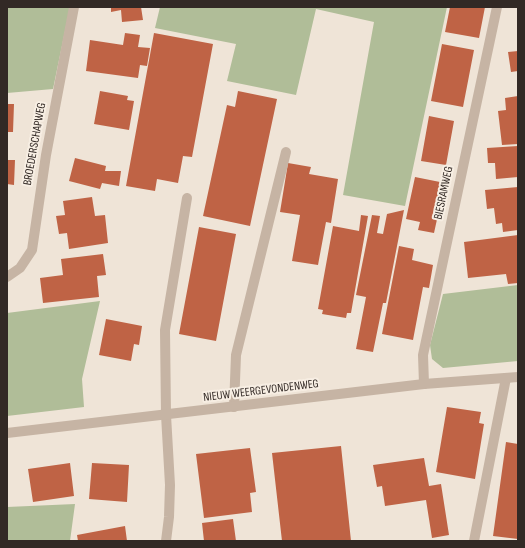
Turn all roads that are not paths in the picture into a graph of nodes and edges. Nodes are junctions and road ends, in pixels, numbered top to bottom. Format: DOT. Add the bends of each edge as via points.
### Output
graph roads {
  1 [pos="74,7"];
  2 [pos="497,7"];
  3 [pos="286,152"];
  4 [pos="187,198"];
  5 [pos="7,277"];
  6 [pos="518,377"];
  7 [pos="506,378"];
  8 [pos="424,384"];
  9 [pos="234,407"];
  10 [pos="166,415"];
  11 [pos="7,433"];
  12 [pos="166,541"];
  13 [pos="474,541"];
  1 -- 5 [label="street, BROEDERSCHAPWEG" via="46,155 32,250 20,268"];
  2 -- 8 [label="street, BIESRAMWEG" via="423,355"];
  3 -- 9 [label="street" via="236,355"];
  4 -- 10 [label="street" via="165,330"];
  6 -- 7 [label="street, NIEUW WEERGEVONDENWEG"];
  7 -- 8 [label="street, NIEUW WEERGEVONDENWEG"];
  7 -- 13 [label="street"];
  8 -- 9 [label="street, NIEUW WEERGEVONDENWEG"];
  9 -- 10 [label="street, NIEUW WEERGEVONDENWEG"];
  10 -- 11 [label="street, NIEUW WEERGEVONDENWEG"];
  10 -- 12 [label="street" via="170,485"];
}
